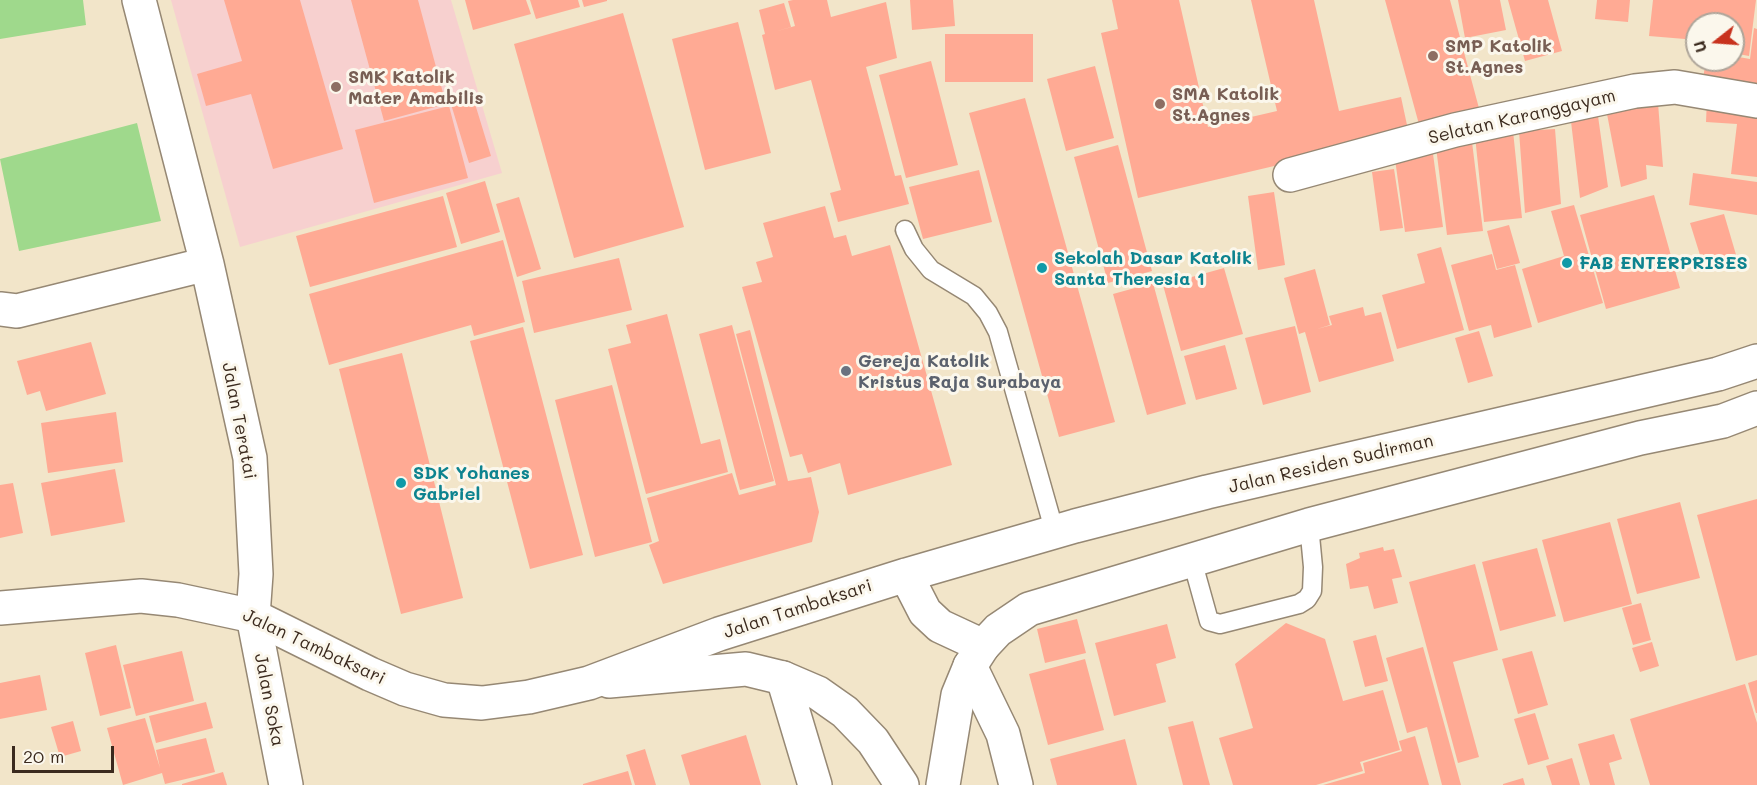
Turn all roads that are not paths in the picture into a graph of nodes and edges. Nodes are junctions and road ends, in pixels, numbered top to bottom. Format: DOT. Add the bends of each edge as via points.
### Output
graph roads {
  1 [pos="139,0"];
  2 [pos="1757,101"];
  3 [pos="1290,175"];
  4 [pos="905,230"];
  5 [pos="207,264"];
  6 [pos="0,309"];
  7 [pos="1757,362"];
  8 [pos="1757,408"];
  9 [pos="1309,525"];
  10 [pos="1055,533"];
  11 [pos="1192,560"];
  12 [pos="906,575"];
  13 [pos="0,609"];
  14 [pos="253,616"];
  15 [pos="976,656"];
  16 [pos="783,678"];
  17 [pos="589,684"];
  18 [pos="286,785"];
  19 [pos="815,785"];
  20 [pos="902,785"];
  21 [pos="943,785"];
  22 [pos="1016,785"];
  1 -- 5 [label="main road, Jalan Teratai"];
  2 -- 3 [label="main road, Selatan Karanggayam" via="1675,87 1635,91 1455,130"];
  4 -- 10 [label="lane" via="933,273 974,296 998,332"];
  5 -- 6 [label="main road" via="17,311"];
  5 -- 14 [label="main road, Jalan Teratai" via="250,458"];
  7 -- 10 [label="main road, Jalan Residen Sudirman" via="1207,492"];
  8 -- 9 [label="main road" via="1722,421 1640,438"];
  9 -- 11 [label="main road"];
  9 -- 11 [label="lane" via="1314,567 1312,591 1299,604 1220,624 1209,621"];
  10 -- 12 [label="main road, Jalan Residen Sudirman"];
  11 -- 15 [label="main road" via="1029,609 998,630"];
  12 -- 15 [label="main road" via="925,612"];
  12 -- 17 [label="main road, Jalan Tambaksari" via="719,634"];
  13 -- 14 [label="main road, Jalan Tambaksari" via="141,596"];
  14 -- 17 [label="main road, Jalan Tambaksari" via="370,674 444,700 482,703"];
  14 -- 18 [label="main road, Jalan Soka"];
  15 -- 21 [label="main road" via="958,695"];
  15 -- 22 [label="main road"];
  16 -- 17 [label="main road, Jalan Tambaksari" via="746,669"];
  16 -- 19 [label="main road"];
  16 -- 20 [label="main road, Jalan Tambaksari" via="818,693 846,712 873,741"];
}
